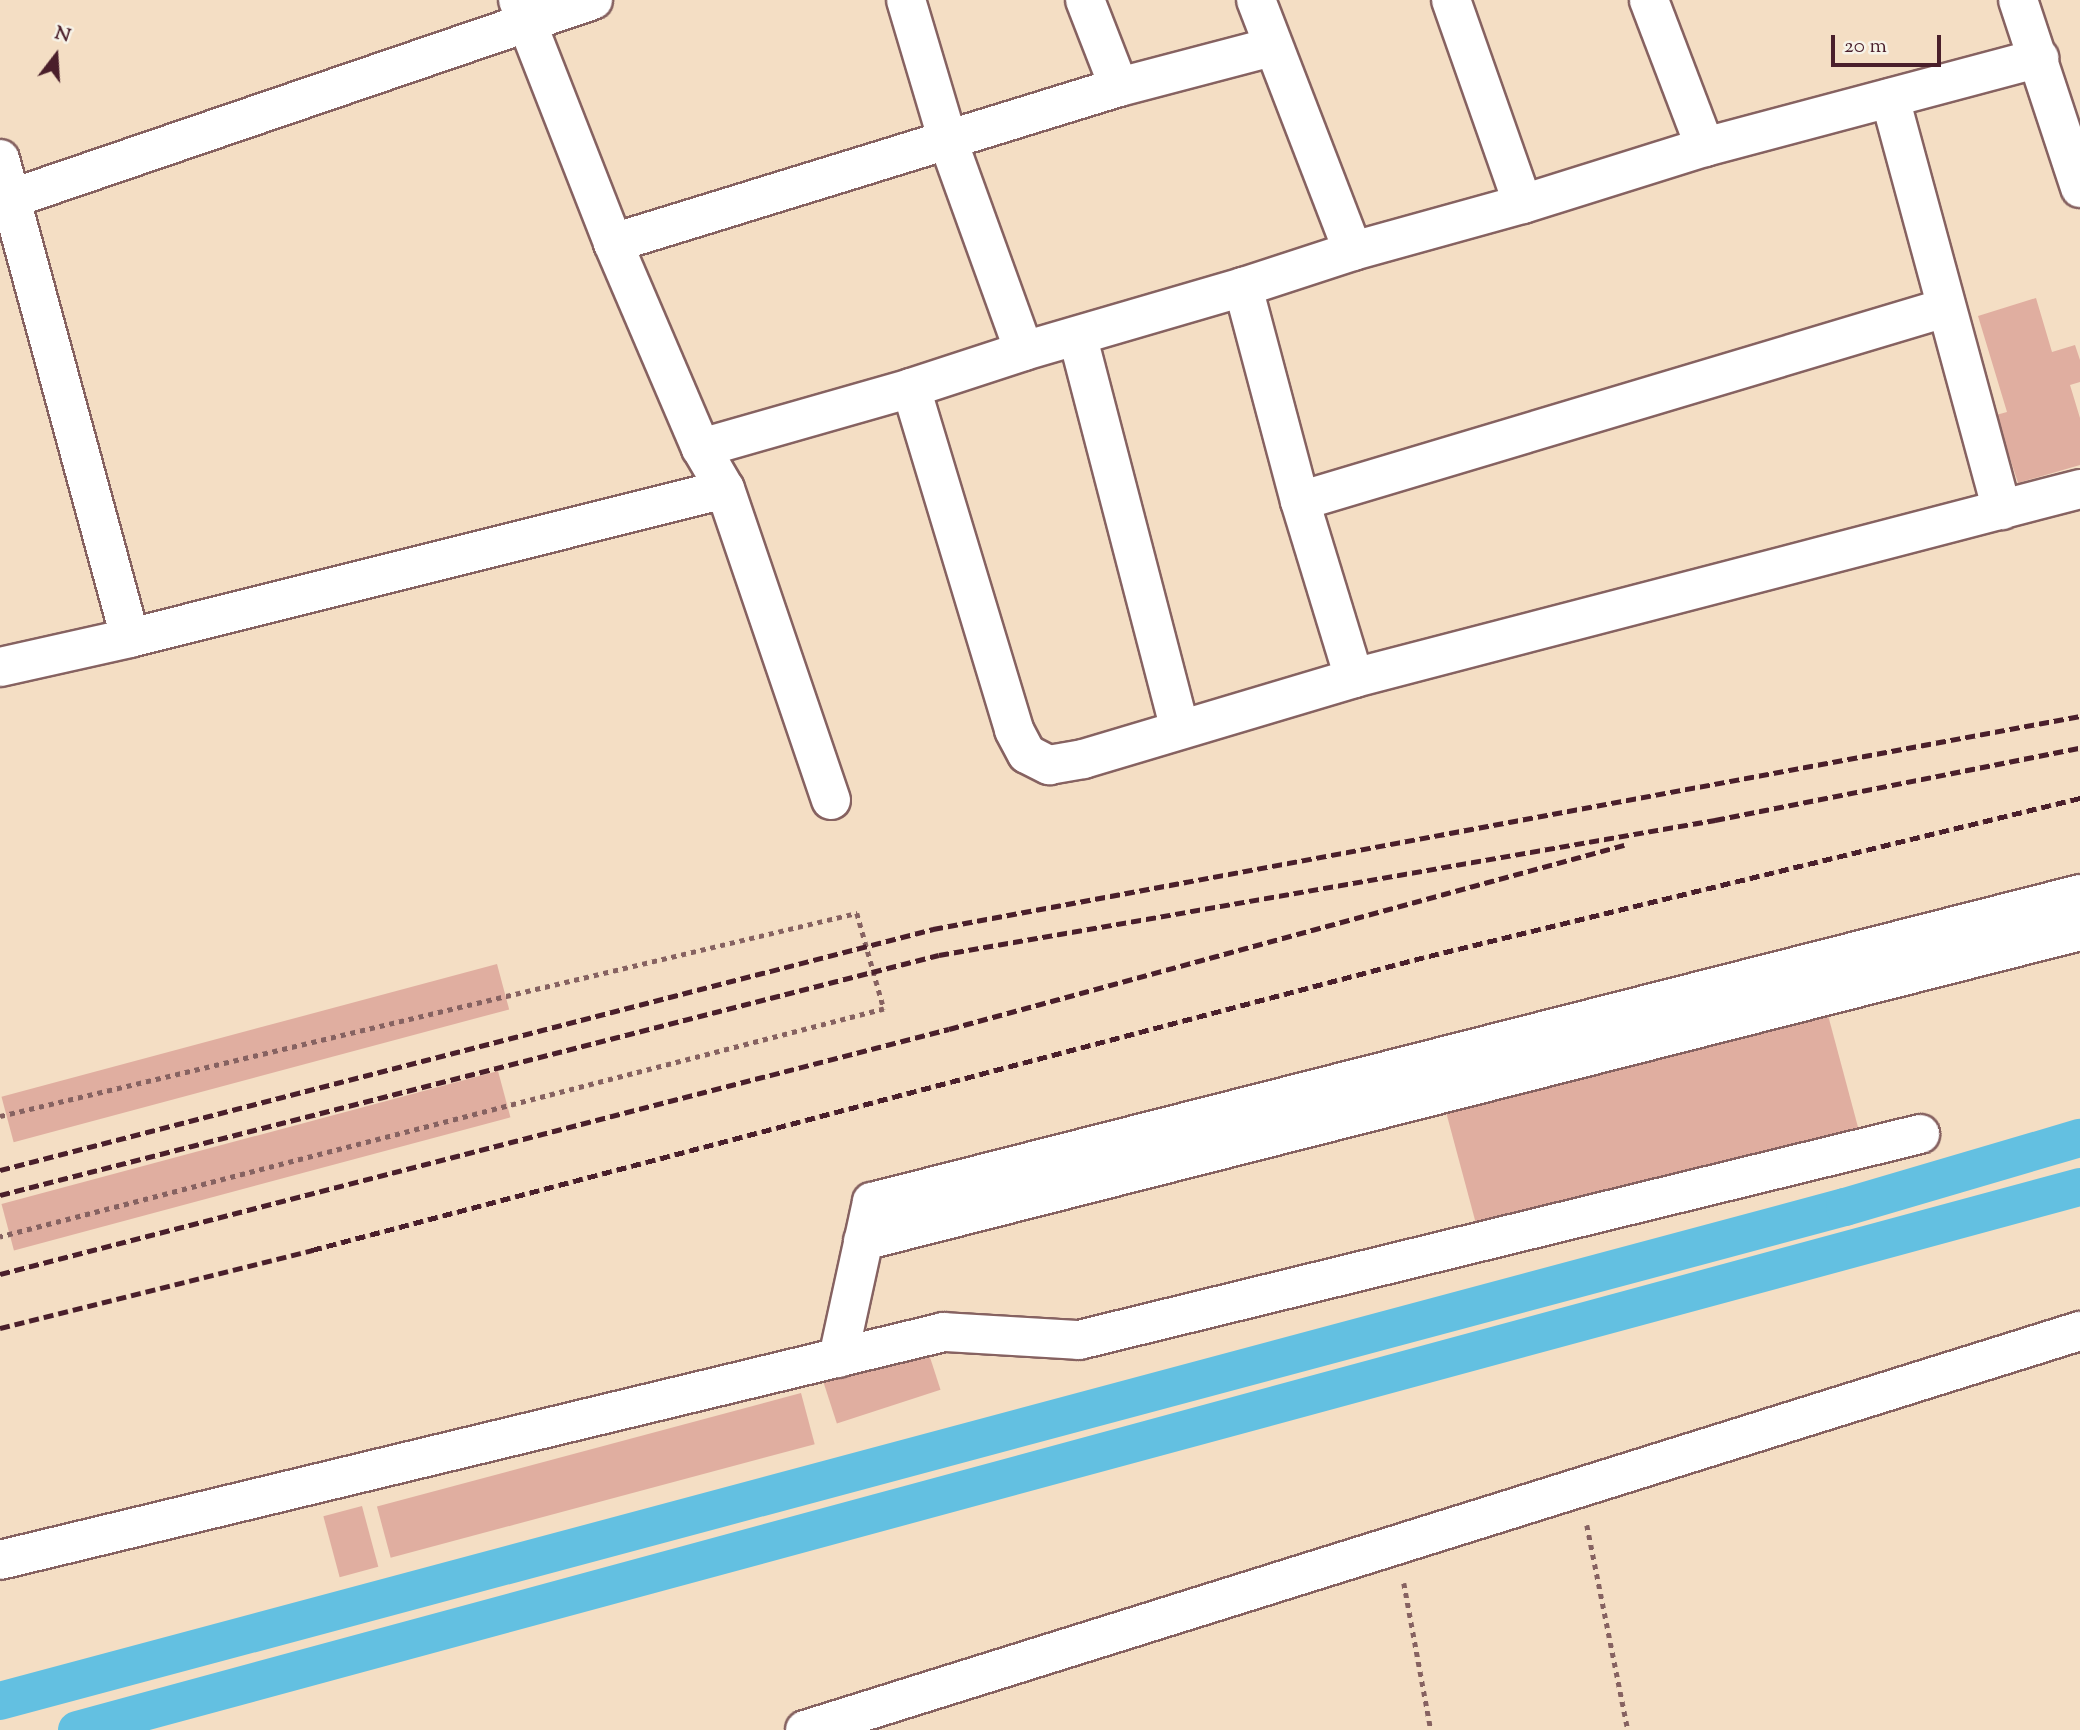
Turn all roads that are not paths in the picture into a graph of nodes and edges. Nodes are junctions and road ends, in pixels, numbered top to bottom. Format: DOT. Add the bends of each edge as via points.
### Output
graph roads {
  1 [pos="593,0"];
  2 [pos="906,0"];
  3 [pos="1085,0"];
  4 [pos="1256,0"];
  5 [pos="1451,0"];
  6 [pos="1649,0"];
  7 [pos="2018,0"];
  8 [pos="522,12"];
  9 [pos="1272,47"];
  10 [pos="2016,63"];
  11 [pos="1119,87"];
  12 [pos="1890,98"];
  13 [pos="948,141"];
  14 [pos="1705,147"];
  15 [pos="0,159"];
  16 [pos="2080,188"];
  17 [pos="10,199"];
  18 [pos="1523,204"];
  19 [pos="613,243"];
  20 [pos="1353,250"];
  21 [pos="1243,287"];
  22 [pos="1945,308"];
  23 [pos="1078,338"];
  24 [pos="1024,351"];
  25 [pos="911,388"];
  26 [pos="701,448"];
  27 [pos="725,489"];
  28 [pos="2080,489"];
  29 [pos="1300,502"];
  30 [pos="2002,510"];
  31 [pos="130,638"];
  32 [pos="0,667"];
  33 [pos="1354,678"];
  34 [pos="1180,729"];
  35 [pos="831,800"];
  36 [pos="2080,894"];
  37 [pos="2080,931"];
  38 [pos="1920,1135"];
  39 [pos="863,1241"];
  40 [pos="2080,1331"];
  41 [pos="838,1358"];
  42 [pos="0,1560"];
  43 [pos="805,1730"];
  1 -- 8 [label="street"];
  2 -- 13 [label="street"];
  3 -- 11 [label="street"];
  4 -- 9 [label="street"];
  5 -- 18 [label="street"];
  6 -- 14 [label="street"];
  7 -- 10 [label="street"];
  8 -- 17 [label="street"];
  8 -- 19 [label="street"];
  9 -- 11 [label="street"];
  9 -- 20 [label="street"];
  10 -- 12 [label="street"];
  10 -- 16 [label="street"];
  11 -- 13 [label="street"];
  12 -- 14 [label="street"];
  12 -- 22 [label="street"];
  13 -- 19 [label="street"];
  13 -- 24 [label="street"];
  14 -- 18 [label="street"];
  15 -- 17 [label="street"];
  17 -- 31 [label="street"];
  18 -- 20 [label="street"];
  19 -- 26 [label="street"];
  20 -- 21 [label="street"];
  21 -- 23 [label="street"];
  21 -- 29 [label="street"];
  22 -- 29 [label="street"];
  22 -- 30 [label="street"];
  23 -- 24 [label="street"];
  23 -- 34 [label="street"];
  24 -- 25 [label="street"];
  25 -- 26 [label="street"];
  25 -- 34 [label="street" via="1014,730 1027,754 1049,765"];
  26 -- 27 [label="street"];
  27 -- 31 [label="street"];
  27 -- 35 [label="street"];
  28 -- 30 [label="street"];
  29 -- 33 [label="street"];
  30 -- 33 [label="street"];
  31 -- 32 [label="street"];
  33 -- 34 [label="street"];
  36 -- 39 [label="street" via="872,1202"];
  37 -- 39 [label="street"];
  38 -- 41 [label="street" via="1079,1340 944,1332"];
  39 -- 41 [label="street"];
  40 -- 43 [label="street"];
  41 -- 42 [label="street"];
}
